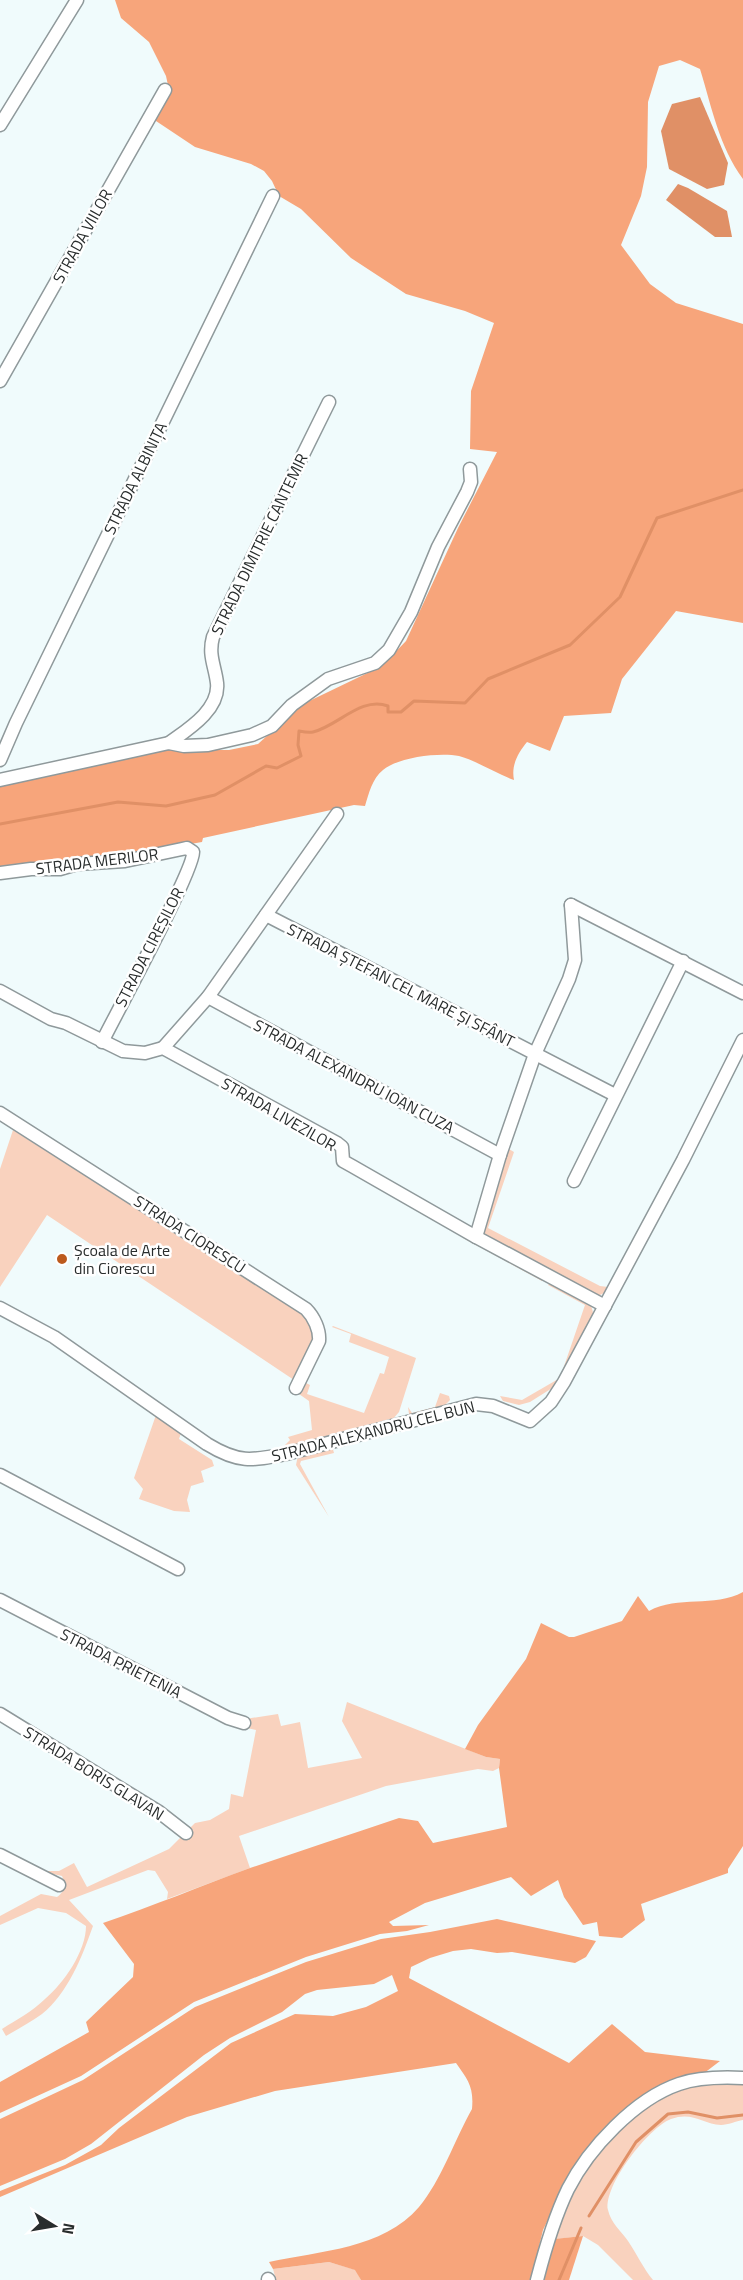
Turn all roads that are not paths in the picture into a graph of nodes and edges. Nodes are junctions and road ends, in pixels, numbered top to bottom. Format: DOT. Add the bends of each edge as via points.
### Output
graph roads {
  1 [pos="76,0"];
  2 [pos="165,90"];
  3 [pos="0,125"];
  4 [pos="273,196"];
  5 [pos="0,381"];
  6 [pos="329,402"];
  7 [pos="470,469"];
  8 [pos="169,743"];
  9 [pos="0,760"];
  10 [pos="0,780"];
  11 [pos="337,814"];
  12 [pos="193,852"];
  13 [pos="0,873"];
  14 [pos="266,915"];
  15 [pos="683,961"];
  16 [pos="0,991"];
  17 [pos="743,993"];
  18 [pos="208,997"];
  19 [pos="743,1040"];
  20 [pos="102,1042"];
  21 [pos="163,1048"];
  22 [pos="536,1054"];
  23 [pos="615,1095"];
  24 [pos="0,1113"];
  25 [pos="500,1155"];
  26 [pos="574,1181"];
  27 [pos="476,1237"];
  28 [pos="605,1306"];
  29 [pos="0,1308"];
  30 [pos="296,1388"];
  31 [pos="0,1475"];
  32 [pos="178,1569"];
  33 [pos="0,1600"];
  34 [pos="0,1714"];
  35 [pos="244,1723"];
  36 [pos="186,1833"];
  37 [pos="0,1855"];
  38 [pos="59,1885"];
  39 [pos="743,2078"];
  40 [pos="537,2280"];
  1 -- 3 [label="street"];
  2 -- 5 [label="street, STRADA VIILOR"];
  4 -- 9 [label="street, STRADA ALBINIȚA"];
  6 -- 8 [label="street, STRADA DIMITRIE CANTEMIR" via="213,637 210,656 217,685 213,703 193,726"];
  7 -- 8 [label="street" via="471,482 419,595 389,650 375,663 328,679 292,705 272,726 252,735 208,744"];
  8 -- 10 [label="street"];
  11 -- 14 [label="street"];
  12 -- 13 [label="street, STRADA MERILOR" via="187,848 125,861"];
  12 -- 20 [label="street, STRADA CIREȘILOR" via="178,891"];
  14 -- 18 [label="street"];
  14 -- 22 [label="street, STRADA ȘTEFAN CEL MARE ȘI SFÂNT"];
  15 -- 17 [label="street"];
  15 -- 22 [label="street, STRADA ȘTEFAN CEL MARE ȘI SFÂNT" via="571,905 575,960"];
  15 -- 23 [label="street"];
  16 -- 20 [label="street"];
  18 -- 21 [label="street"];
  18 -- 25 [label="street, STRADA ALEXANDRU IOAN CUZA"];
  19 -- 28 [label="street, STRADA ALEXANDRU CEL BUN"];
  20 -- 21 [label="street" via="135,1053"];
  21 -- 27 [label="street, STRADA LIVEZILOR" via="337,1143 342,1147 343,1161"];
  22 -- 23 [label="street, STRADA ȘTEFAN CEL MARE ȘI SFÂNT"];
  22 -- 25 [label="street, STRADA ȘTEFAN CEL MARE ȘI SFÂNT"];
  23 -- 26 [label="street"];
  24 -- 30 [label="street, STRADA CIORESCU" via="306,1309 320,1334"];
  25 -- 27 [label="street, STRADA ȘTEFAN CEL MARE ȘI SFÂNT"];
  27 -- 28 [label="street, STRADA LIVEZILOR"];
  28 -- 29 [label="street, STRADA ALEXANDRU CEL BUN" via="551,1402 530,1421 493,1406 476,1404 286,1454 248,1459 221,1452 54,1337"];
  31 -- 32 [label="street"];
  33 -- 35 [label="street, STRADA PRIETENIA"];
  34 -- 36 [label="street, STRADA BORIS GLAVAN" via="159,1812"];
  37 -- 38 [label="street"];
  39 -- 40 [label="street" via="679,2084 645,2102 618,2123 570,2186 557,2212"];
}
